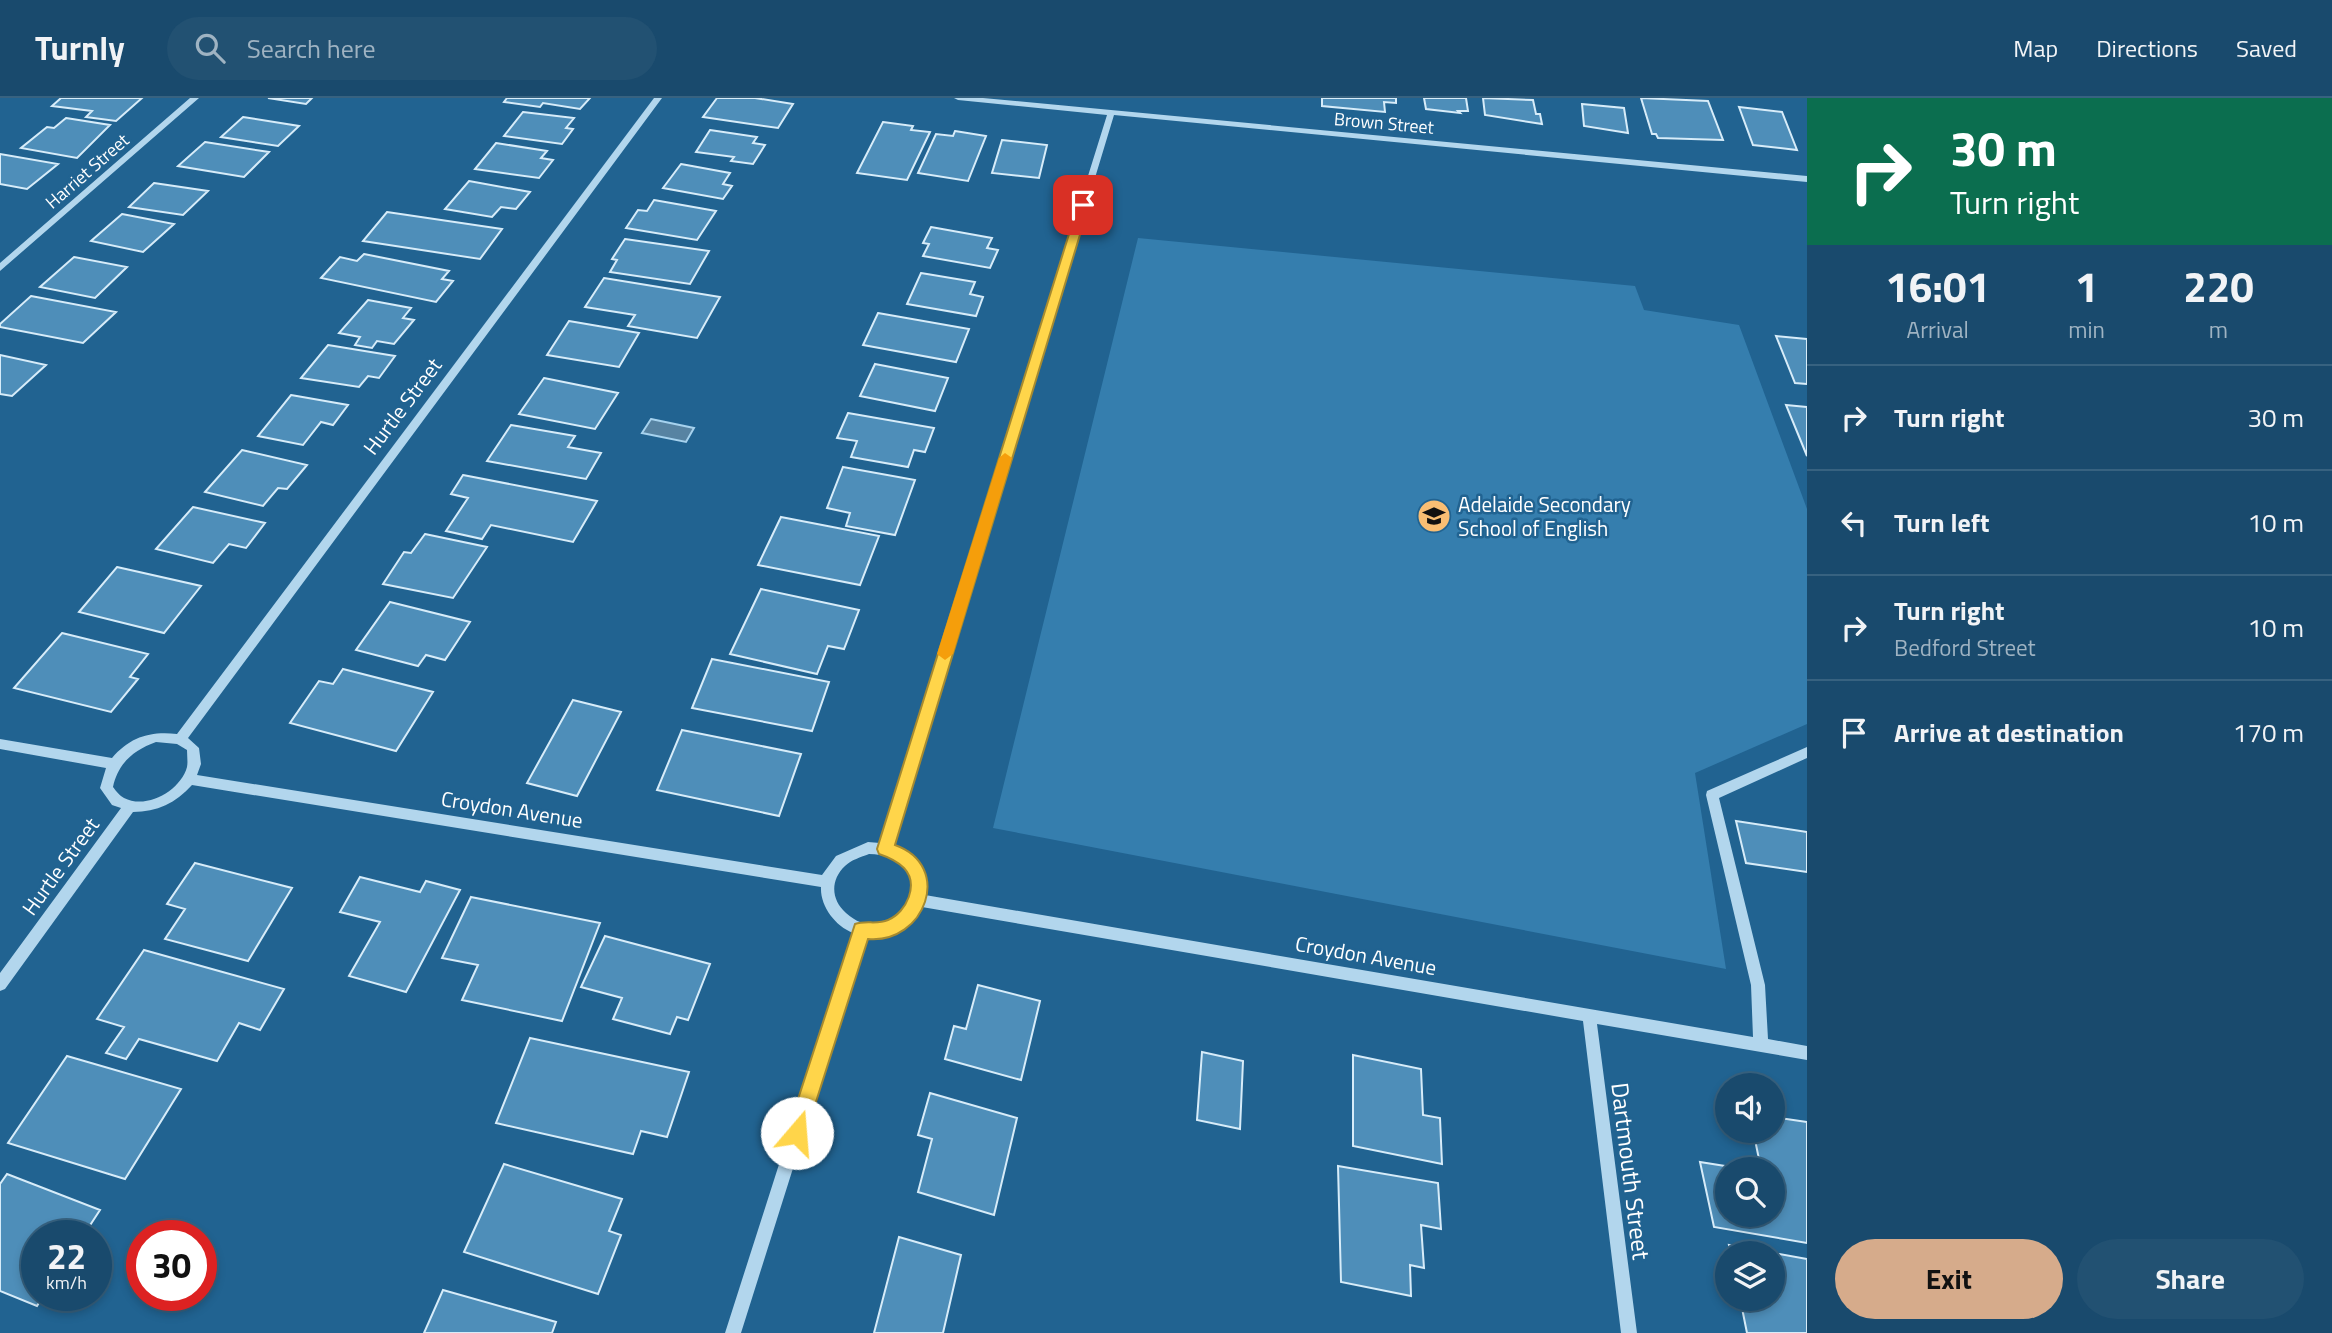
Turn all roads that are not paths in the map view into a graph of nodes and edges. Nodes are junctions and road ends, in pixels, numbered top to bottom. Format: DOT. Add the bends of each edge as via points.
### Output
graph roads {
  1 [pos="195,98"];
  2 [pos="658,98"];
  3 [pos="958,98"];
  4 [pos="1053,102"];
  5 [pos="1111,113"];
  6 [pos="1807,179"];
  7 [pos="0,268"];
  8 [pos="180,739"];
  9 [pos="0,744"];
  10 [pos="1807,752"];
  11 [pos="114,764"];
  12 [pos="190,779"];
  13 [pos="129,807"];
  14 [pos="885,849"];
  15 [pos="827,881"];
  16 [pos="918,900"];
  17 [pos="862,930"];
  18 [pos="0,984"];
  19 [pos="1588,1014"];
  20 [pos="1761,1045"];
  21 [pos="1807,1053"];
  22 [pos="733,1333"];
  23 [pos="1629,1333"];
  1 -- 7 [label="street, Harriet Street"];
  2 -- 8 [label="street, Hurtle Street"];
  3 -- 4 [label="street, Brown Street"];
  4 -- 5 [label="street, Brown Street"];
  5 -- 6 [label="street, Brown Street"];
  5 -- 14 [label="street"];
  8 -- 11 [label="street" via="156,737 139,743"];
  8 -- 12 [label="street" via="193,748 196,758"];
  9 -- 11 [label="street"];
  10 -- 20 [label="street" via="1712,794 1758,985"];
  11 -- 13 [label="street" via="106,788 112,798"];
  12 -- 13 [label="street" via="167,799"];
  12 -- 15 [label="street, Croydon Avenue"];
  13 -- 18 [label="street, Hurtle Street"];
  14 -- 15 [label="street" via="852,852 839,861"];
  14 -- 16 [label="street" via="911,864 918,878"];
  15 -- 17 [label="street" via="826,896 836,916"];
  16 -- 17 [label="street" via="892,928"];
  16 -- 19 [label="street, Croydon Avenue"];
  17 -- 22 [label="street"];
  19 -- 20 [label="street, Croydon Avenue"];
  19 -- 23 [label="street, Dartmouth Street"];
  20 -- 21 [label="street, Croydon Avenue"];
}
